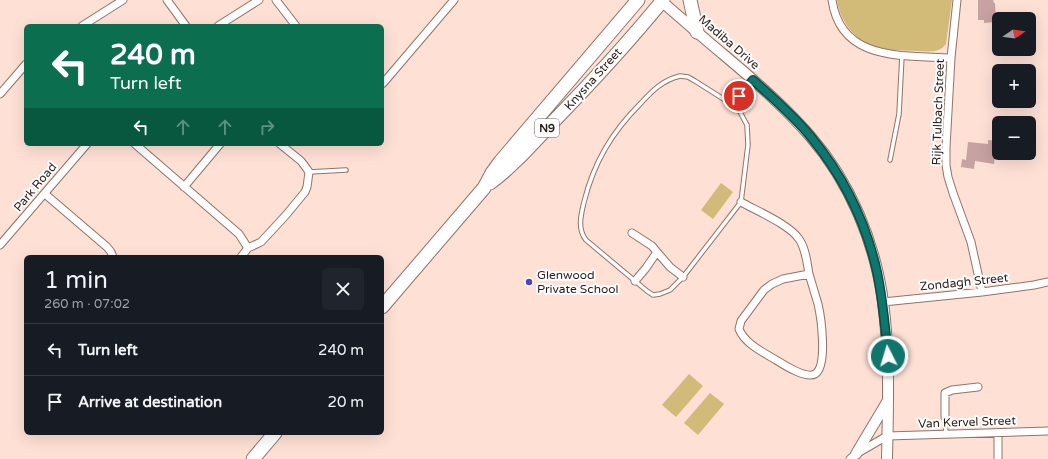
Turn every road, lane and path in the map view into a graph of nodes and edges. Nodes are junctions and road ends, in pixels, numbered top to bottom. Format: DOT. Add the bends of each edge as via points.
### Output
graph roads {
  1 [pos="123,0"];
  2 [pos="167,0"];
  3 [pos="259,0"];
  4 [pos="276,0"];
  5 [pos="454,0"];
  6 [pos="638,0"];
  7 [pos="690,0"];
  8 [pos="832,0"];
  9 [pos="957,0"];
  10 [pos="662,1"];
  11 [pos="85,24"];
  12 [pos="185,24"];
  13 [pos="221,24"];
  14 [pos="294,24"];
  15 [pos="697,32"];
  16 [pos="902,55"];
  17 [pos="951,58"];
  18 [pos="24,66"];
  19 [pos="753,80"];
  20 [pos="384,83"];
  21 [pos="0,94"];
  22 [pos="733,105"];
  23 [pos="85,146"];
  24 [pos="137,146"];
  25 [pos="218,146"];
  26 [pos="282,146"];
  27 [pos="890,160"];
  28 [pos="346,170"];
  29 [pos="309,172"];
  30 [pos="184,187"];
  31 [pos="484,188"];
  32 [pos="45,194"];
  33 [pos="741,202"];
  34 [pos="632,233"];
  35 [pos="0,245"];
  36 [pos="248,248"];
  37 [pos="657,252"];
  38 [pos="112,255"];
  39 [pos="243,255"];
  40 [pos="809,274"];
  41 [pos="683,277"];
  42 [pos="635,281"];
  43 [pos="1048,282"];
  44 [pos="982,292"];
  45 [pos="883,302"];
  46 [pos="384,305"];
  47 [pos="978,388"];
  48 [pos="888,401"];
  49 [pos="945,417"];
  50 [pos="1048,431"];
  51 [pos="998,433"];
  52 [pos="946,434"];
  53 [pos="273,435"];
  54 [pos="888,436"];
  55 [pos="853,456"];
  56 [pos="253,459"];
  57 [pos="887,459"];
  58 [pos="998,459"];
  1 -- 11 [label="street"];
  2 -- 12 [label="street"];
  3 -- 13 [label="street"];
  4 -- 14 [label="street"];
  5 -- 20 [label="street"];
  6 -- 31 [label="highway, Knysna Street / N9" via="500,162"];
  7 -- 15 [label="highway"];
  8 -- 16 [label="street" via="838,21 855,41 870,50"];
  9 -- 17 [label="street, Rijk Tulbach Street"];
  10 -- 15 [label="street, Madiba Drive"];
  10 -- 31 [label="highway, Knysna Street / N9" via="507,170"];
  15 -- 19 [label="street, Madiba Drive"];
  16 -- 17 [label="street"];
  16 -- 27 [label="lane" via="899,114"];
  17 -- 44 [label="street, Rijk Tulbach Street" via="946,164 953,193 971,242"];
  18 -- 21 [label="street"];
  19 -- 22 [label="lane"];
  19 -- 45 [label="street, Madiba Drive" via="811,137 842,181 866,232"];
  22 -- 33 [label="lane" via="747,125 748,145"];
  22 -- 42 [label="lane" via="688,77 680,76 663,82 628,116 612,136 592,176 581,216 581,231 586,240"];
  23 -- 32 [label="street, Park Road"];
  24 -- 30 [label="street"];
  25 -- 30 [label="street"];
  26 -- 29 [label="street" via="305,164"];
  28 -- 29 [label="lane"];
  29 -- 36 [label="street" via="305,192 261,242"];
  30 -- 36 [label="street" via="239,234"];
  31 -- 46 [label="highway, Knysna Street / N9"];
  32 -- 35 [label="street, Park Road"];
  32 -- 38 [label="street" via="107,247"];
  33 -- 40 [label="street" via="793,231 802,243"];
  33 -- 41 [label="lane"];
  34 -- 37 [label="street"];
  36 -- 39 [label="street"];
  37 -- 41 [label="street"];
  37 -- 42 [label="street"];
  40 -- 40 [label="street" via="822,330 822,363 815,374 805,375 788,368 746,340 739,330 739,325 764,290 783,279"];
  41 -- 42 [label="lane" via="670,290 653,295"];
  43 -- 44 [label="street, Zondagh Street"];
  44 -- 45 [label="street, Zondagh Street"];
  45 -- 48 [label="street, Madiba Drive" via="888,356"];
  47 -- 49 [label="street" via="945,393"];
  48 -- 54 [label="street, Madiba Drive"];
  48 -- 55 [label="street"];
  49 -- 52 [label="lane"];
  50 -- 51 [label="street, Van Kervel Street"];
  51 -- 52 [label="street, Van Kervel Street"];
  51 -- 58 [label="street"];
  52 -- 54 [label="street, Van Kervel Street"];
  53 -- 56 [label="highway"];
  54 -- 55 [label="street"];
  54 -- 57 [label="street, Madiba Drive"];
}
